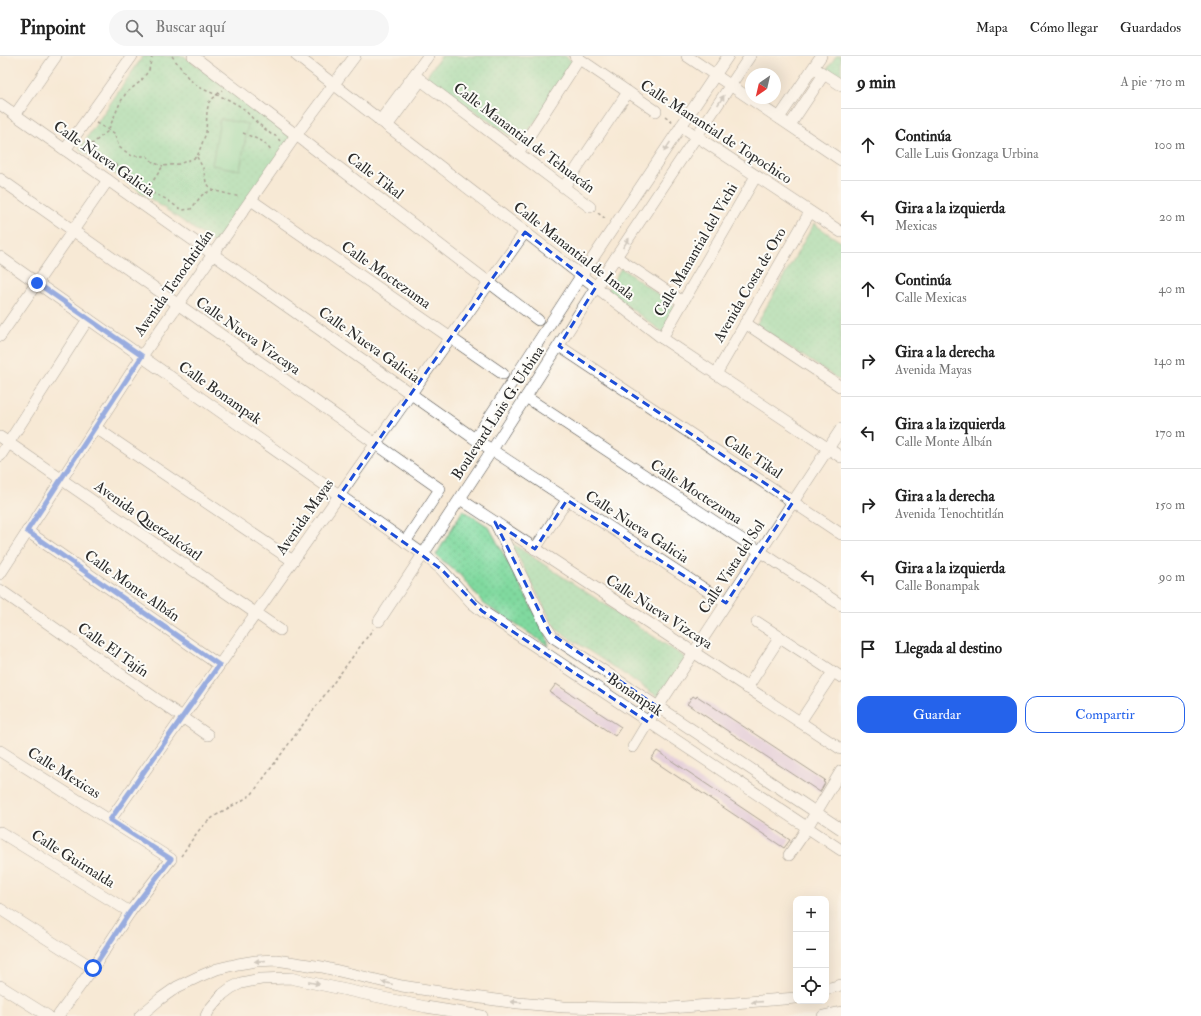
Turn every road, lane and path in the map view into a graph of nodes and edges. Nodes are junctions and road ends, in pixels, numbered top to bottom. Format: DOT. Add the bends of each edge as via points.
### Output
graph roads {
  1 [pos="56,56"];
  2 [pos="132,56"];
  3 [pos="152,56"];
  4 [pos="172,56"];
  5 [pos="193,56"];
  6 [pos="297,56"];
  7 [pos="355,56"];
  8 [pos="428,56"];
  9 [pos="687,56"];
  10 [pos="728,56"];
  11 [pos="750,56"];
  12 [pos="821,56"];
  13 [pos="577,58"];
  14 [pos="814,67"];
  15 [pos="824,74"];
  16 [pos="715,75"];
  17 [pos="418,78"];
  18 [pos="228,83"];
  19 [pos="333,84"];
  20 [pos="731,85"];
  21 [pos="841,85"];
  22 [pos="628,92"];
  23 [pos="217,95"];
  24 [pos="0,104"];
  25 [pos="656,111"];
  26 [pos="15,115"];
  27 [pos="88,118"];
  28 [pos="780,118"];
  29 [pos="384,123"];
  30 [pos="681,126"];
  31 [pos="790,126"];
  32 [pos="109,129"];
  33 [pos="243,133"];
  34 [pos="296,135"];
  35 [pos="696,137"];
  36 [pos="280,142"];
  37 [pos="65,150"];
  38 [pos="518,153"];
  39 [pos="197,157"];
  40 [pos="841,160"];
  41 [pos="276,165"];
  42 [pos="163,166"];
  43 [pos="756,176"];
  44 [pos="0,179"];
  45 [pos="108,180"];
  46 [pos="564,187"];
  47 [pos="146,190"];
  48 [pos="212,190"];
  49 [pos="251,200"];
  50 [pos="590,207"];
  51 [pos="810,212"];
  52 [pos="614,226"];
  53 [pos="73,230"];
  54 [pos="525,232"];
  55 [pos="841,232"];
  56 [pos="213,254"];
  57 [pos="0,257"];
  58 [pos="616,257"];
  59 [pos="581,276"];
  60 [pos="37,283"];
  61 [pos="489,283"];
  62 [pos="596,287"];
  63 [pos="683,302"];
  64 [pos="178,304"];
  65 [pos="88,319"];
  66 [pos="538,320"];
  67 [pos="745,323"];
  68 [pos="0,335"];
  69 [pos="450,338"];
  70 [pos="662,338"];
  71 [pos="559,346"];
  72 [pos="142,356"];
  73 [pos="503,374"];
  74 [pos="716,374"];
  75 [pos="841,387"];
  76 [pos="411,393"];
  77 [pos="526,397"];
  78 [pos="96,428"];
  79 [pos="841,429"];
  80 [pos="475,439"];
  81 [pos="4,440"];
  82 [pos="375,444"];
  83 [pos="828,448"];
  84 [pos="492,450"];
  85 [pos="0,456"];
  86 [pos="841,457"];
  87 [pos="61,479"];
  88 [pos="440,489"];
  89 [pos="339,496"];
  90 [pos="460,499"];
  91 [pos="568,500"];
  92 [pos="793,502"];
  93 [pos="495,522"];
  94 [pos="27,531"];
  95 [pos="841,534"];
  96 [pos="405,542"];
  97 [pos="535,549"];
  98 [pos="760,552"];
  99 [pos="423,554"];
  100 [pos="293,561"];
  101 [pos="0,574"];
  102 [pos="0,590"];
  103 [pos="726,603"];
  104 [pos="841,605"];
  105 [pos="256,614"];
  106 [pos="379,621"];
  107 [pos="757,622"];
  108 [pos="280,630"];
  109 [pos="780,637"];
  110 [pos="694,652"];
  111 [pos="219,665"];
  112 [pos="837,674"];
  113 [pos="747,688"];
  114 [pos="658,707"];
  115 [pos="183,717"];
  116 [pos="648,722"];
  117 [pos="800,722"];
  118 [pos="208,735"];
  119 [pos="633,747"];
  120 [pos="841,749"];
  121 [pos="0,751"];
  122 [pos="841,771"];
  123 [pos="816,812"];
  124 [pos="110,820"];
  125 [pos="807,827"];
  126 [pos="841,829"];
  127 [pos="0,832"];
  128 [pos="841,850"];
  129 [pos="789,855"];
  130 [pos="171,859"];
  131 [pos="0,909"];
  132 [pos="130,912"];
  133 [pos="93,968"];
  134 [pos="841,985"];
  135 [pos="0,986"];
  136 [pos="829,988"];
  137 [pos="841,991"];
  138 [pos="829,993"];
  139 [pos="793,998"];
  140 [pos="841,1012"];
  141 [pos="48,1016"];
  142 [pos="58,1016"];
  143 [pos="140,1016"];
  144 [pos="206,1016"];
  145 [pos="482,1016"];
  146 [pos="823,1016"];
  1 -- 26 [label="street"];
  2 -- 27 [label="street"];
  3 -- 32 [label="path" via="149,70 142,81 126,93"];
  4 -- 23 [label="path" via="189,79 200,88"];
  5 -- 18 [label="street, Calle Tikal"];
  6 -- 19 [label="street, Calle Manantial de Imala"];
  7 -- 19 [label="street, Avenida Tenochtitlán"];
  8 -- 17 [label="street"];
  9 -- 16 [label="street"];
  10 -- 16 [label="street, Boulevard Luis G. Urbina"];
  11 -- 20 [label="street, Boulevard Luis G. Urbina"];
  12 -- 14 [label="street"];
  13 -- 22 [label="street, Calle Manantial de Topochico"];
  13 -- 38 [label="street"];
  14 -- 15 [label="street"];
  14 -- 28 [label="street"];
  15 -- 21 [label="street"];
  15 -- 31 [label="street"];
  16 -- 20 [label="street"];
  16 -- 30 [label="street, Boulevard Luis G. Urbina"];
  17 -- 29 [label="street"];
  17 -- 38 [label="street, Calle Manantial de Tehuacán"];
  18 -- 23 [label="path"];
  18 -- 34 [label="street, Calle Tikal"];
  19 -- 29 [label="street, Calle Manantial de Imala"];
  19 -- 34 [label="street, Avenida Tenochtitlán"];
  20 -- 28 [label="street"];
  35 -- 20 [label="street, Boulevard Luis G. Urbina, one-way"];
  22 -- 25 [label="street, Calle Manantial de Topochico"];
  22 -- 46 [label="street"];
  23 -- 36 [label="path" via="244,109"];
  23 -- 39 [label="path" via="209,102 206,133"];
  24 -- 26 [label="street, Calle Nueva Galicia"];
  25 -- 30 [label="path, Calle Manantial de Topochico"];
  26 -- 37 [label="street, Calle Nueva Galicia"];
  27 -- 32 [label="path"];
  27 -- 37 [label="street"];
  28 -- 31 [label="street"];
  29 -- 54 [label="street, Calle Manantial de Imala"];
  30 -- 35 [label="street, Calle Manantial de Topochico"];
  30 -- 52 [label="street, Boulevard Luis G. Urbina, one-way"];
  31 -- 40 [label="street"];
  32 -- 42 [label="path" via="114,133 119,147 132,156 147,156 154,163"];
  32 -- 47 [label="path" via="91,145 92,151 96,156 120,168 133,182"];
  33 -- 41 [label="path" via="264,142 273,153"];
  34 -- 41 [label="street, Avenida Tenochtitlán"];
  34 -- 61 [label="street, Calle Tikal"];
  35 -- 43 [label="street, Calle Manantial de Topochico"];
  58 -- 35 [label="street, Boulevard Luis G. Urbina, one-way"];
  37 -- 45 [label="street, Calle Nueva Galicia"];
  38 -- 46 [label="street, Calle Manantial de Tehuacán"];
  39 -- 42 [label="path" via="179,164"];
  39 -- 48 [label="path" via="206,182"];
  41 -- 49 [label="street, Avenida Tenochtitlán"];
  42 -- 47 [label="path"];
  43 -- 51 [label="street, Calle Manantial de Topochico"];
  43 -- 63 [label="street, Calle Manantial del Vichi"];
  44 -- 53 [label="street, Calle Nueva Vizcaya"];
  45 -- 53 [label="street"];
  45 -- 56 [label="street, Calle Nueva Galicia"];
  46 -- 50 [label="street, Calle Manantial de Tehuacán"];
  47 -- 48 [label="path" via="183,210 191,208 202,195"];
  48 -- 49 [label="path"];
  49 -- 56 [label="street, Avenida Tenochtitlán"];
  49 -- 69 [label="street, Calle Moctezuma"];
  50 -- 52 [label="path, Calle Manantial de Tehuacán"];
  51 -- 55 [label="street, Calle Manantial de Topochico"];
  51 -- 67 [label="street, Avenida Costa de Oro"];
  52 -- 59 [label="street, Boulevard Luis G. Urbina"];
  53 -- 60 [label="street"];
  53 -- 64 [label="street, Calle Nueva Vizcaya"];
  54 -- 59 [label="street, Calle Manantial de Imala"];
  54 -- 61 [label="street, Avenida Mayas"];
  56 -- 64 [label="street, Avenida Tenochtitlán"];
  56 -- 76 [label="street, Calle Nueva Galicia"];
  57 -- 60 [label="street, Calle Bonampak"];
  58 -- 62 [label="street, Boulevard Luis G. Urbina"];
  58 -- 63 [label="street"];
  59 -- 62 [label="street, Calle Manantial de Imala"];
  59 -- 80 [label="street, Boulevard Luis G. Urbina"];
  60 -- 65 [label="street, Calle Bonampak"];
  60 -- 68 [label="street"];
  61 -- 66 [label="street, Calle Tikal"];
  61 -- 69 [label="street, Avenida Mayas"];
  62 -- 70 [label="street, Calle Manantial de Imala"];
  62 -- 71 [label="street, Boulevard Luis G. Urbina"];
  63 -- 70 [label="street, Calle Manantial del Vichi"];
  64 -- 72 [label="street, Avenida Tenochtitlán"];
  64 -- 82 [label="street, Calle Nueva Vizcaya"];
  65 -- 72 [label="street, Calle Bonampak"];
  65 -- 81 [label="street"];
  67 -- 74 [label="street, Avenida Costa de Oro"];
  67 -- 75 [label="street"];
  69 -- 73 [label="street, Calle Moctezuma"];
  69 -- 76 [label="street, Avenida Mayas"];
  70 -- 74 [label="street, Calle Manantial de Imala"];
  71 -- 77 [label="street, Boulevard Luis G. Urbina"];
  71 -- 92 [label="street, Calle Tikal"];
  72 -- 78 [label="street, Avenida Tenochtitlán"];
  72 -- 89 [label="street, Calle Bonampak"];
  74 -- 83 [label="street, Calle Manantial de Imala"];
  76 -- 80 [label="street, Calle Nueva Galicia"];
  76 -- 82 [label="street, Avenida Mayas"];
  77 -- 84 [label="street, Boulevard Luis G. Urbina"];
  77 -- 98 [label="street, Calle Moctezuma"];
  78 -- 87 [label="street, Avenida Tenochtitlán"];
  78 -- 100 [label="street"];
  79 -- 83 [label="street, Calle Vista del Sol"];
  80 -- 84 [label="street, Calle Nueva Galicia"];
  81 -- 85 [label="street"];
  81 -- 87 [label="street, Avenida Quetzalcóatl"];
  82 -- 88 [label="street, Calle Nueva Vizcaya"];
  82 -- 89 [label="street, Avenida Mayas"];
  83 -- 86 [label="street, Calle Manantial de Imala"];
  83 -- 92 [label="street, Calle Vista del Sol"];
  84 -- 90 [label="street, Boulevard Luis G. Urbina"];
  84 -- 91 [label="street, Calle Nueva Galicia"];
  87 -- 94 [label="street, Avenida Tenochtitlán"];
  87 -- 105 [label="street, Avenida Quetzalcóatl"];
  88 -- 96 [label="street, Boulevard Luis G. Urbina"];
  89 -- 96 [label="street, Calle Bonampak"];
  89 -- 100 [label="street, Avenida Mayas"];
  90 -- 93 [label="street, Calle Nueva Vizcaya"];
  90 -- 99 [label="street, Boulevard Luis G. Urbina"];
  91 -- 97 [label="street"];
  91 -- 103 [label="street, Calle Nueva Galicia"];
  92 -- 95 [label="street, Calle Tikal"];
  92 -- 98 [label="street, Calle Vista del Sol"];
  93 -- 97 [label="street, Calle Nueva Vizcaya"];
  93 -- 114 [label="street, Bonampak" via="553,637"];
  94 -- 101 [label="street, Avenida Tenochtitlán"];
  94 -- 111 [label="street, Calle Monte Albán"];
  96 -- 99 [label="street, Calle Bonampak"];
  97 -- 110 [label="street, Calle Nueva Vizcaya"];
  98 -- 103 [label="street, Calle Vista del Sol"];
  98 -- 104 [label="street, Calle Moctezuma"];
  99 -- 106 [label="street, Boulevard Luis G. Urbina"];
  99 -- 116 [label="street, Bonampak" via="482,611"];
  100 -- 105 [label="street, Avenida Mayas"];
  102 -- 115 [label="street, Calle El Tajín"];
  103 -- 110 [label="street, Calle Vista del Sol"];
  105 -- 108 [label="street, Avenida Quetzalcóatl"];
  105 -- 111 [label="street, Avenida Mayas"];
  106 -- 130 [label="path" via="252,794 206,822 179,860"];
  107 -- 109 [label="street"];
  109 -- 112 [label="street"];
  109 -- 113 [label="street"];
  110 -- 113 [label="street, Calle Nueva Vizcaya"];
  110 -- 114 [label="street, Calle Vista del Sol"];
  111 -- 115 [label="street, Avenida Mayas"];
  112 -- 117 [label="street"];
  113 -- 117 [label="street, Calle Nueva Vizcaya"];
  114 -- 116 [label="street, Calle Vista del Sol"];
  114 -- 123 [label="street, Bonampak"];
  115 -- 118 [label="street, Calle El Tajín"];
  115 -- 124 [label="street, Avenida Mayas"];
  116 -- 119 [label="street, Calle Vista del Sol"];
  116 -- 125 [label="street, Bonampak"];
  117 -- 120 [label="street, Calle Nueva Vizcaya"];
  121 -- 124 [label="street, Calle Mexicas"];
  122 -- 123 [label="street"];
  123 -- 125 [label="street"];
  123 -- 126 [label="street, Bonampak"];
  124 -- 130 [label="street, Calle Mexicas"];
  125 -- 128 [label="street, Bonampak"];
  125 -- 129 [label="street"];
  127 -- 132 [label="street, Calle Guirnalda"];
  130 -- 132 [label="street"];
  131 -- 133 [label="street"];
  132 -- 133 [label="street"];
  133 -- 142 [label="street"];
  134 -- 136 [label="street"];
  135 -- 141 [label="street"];
  137 -- 138 [label="street"];
  139 -- 143 [label="street, one-way" via="658,1009 564,1007 402,986 322,967 276,960 217,969 177,987"];
  140 -- 146 [label="street"];
  144 -- 145 [label="street, one-way" via="223,994 240,983 290,978 426,1007"];
}
